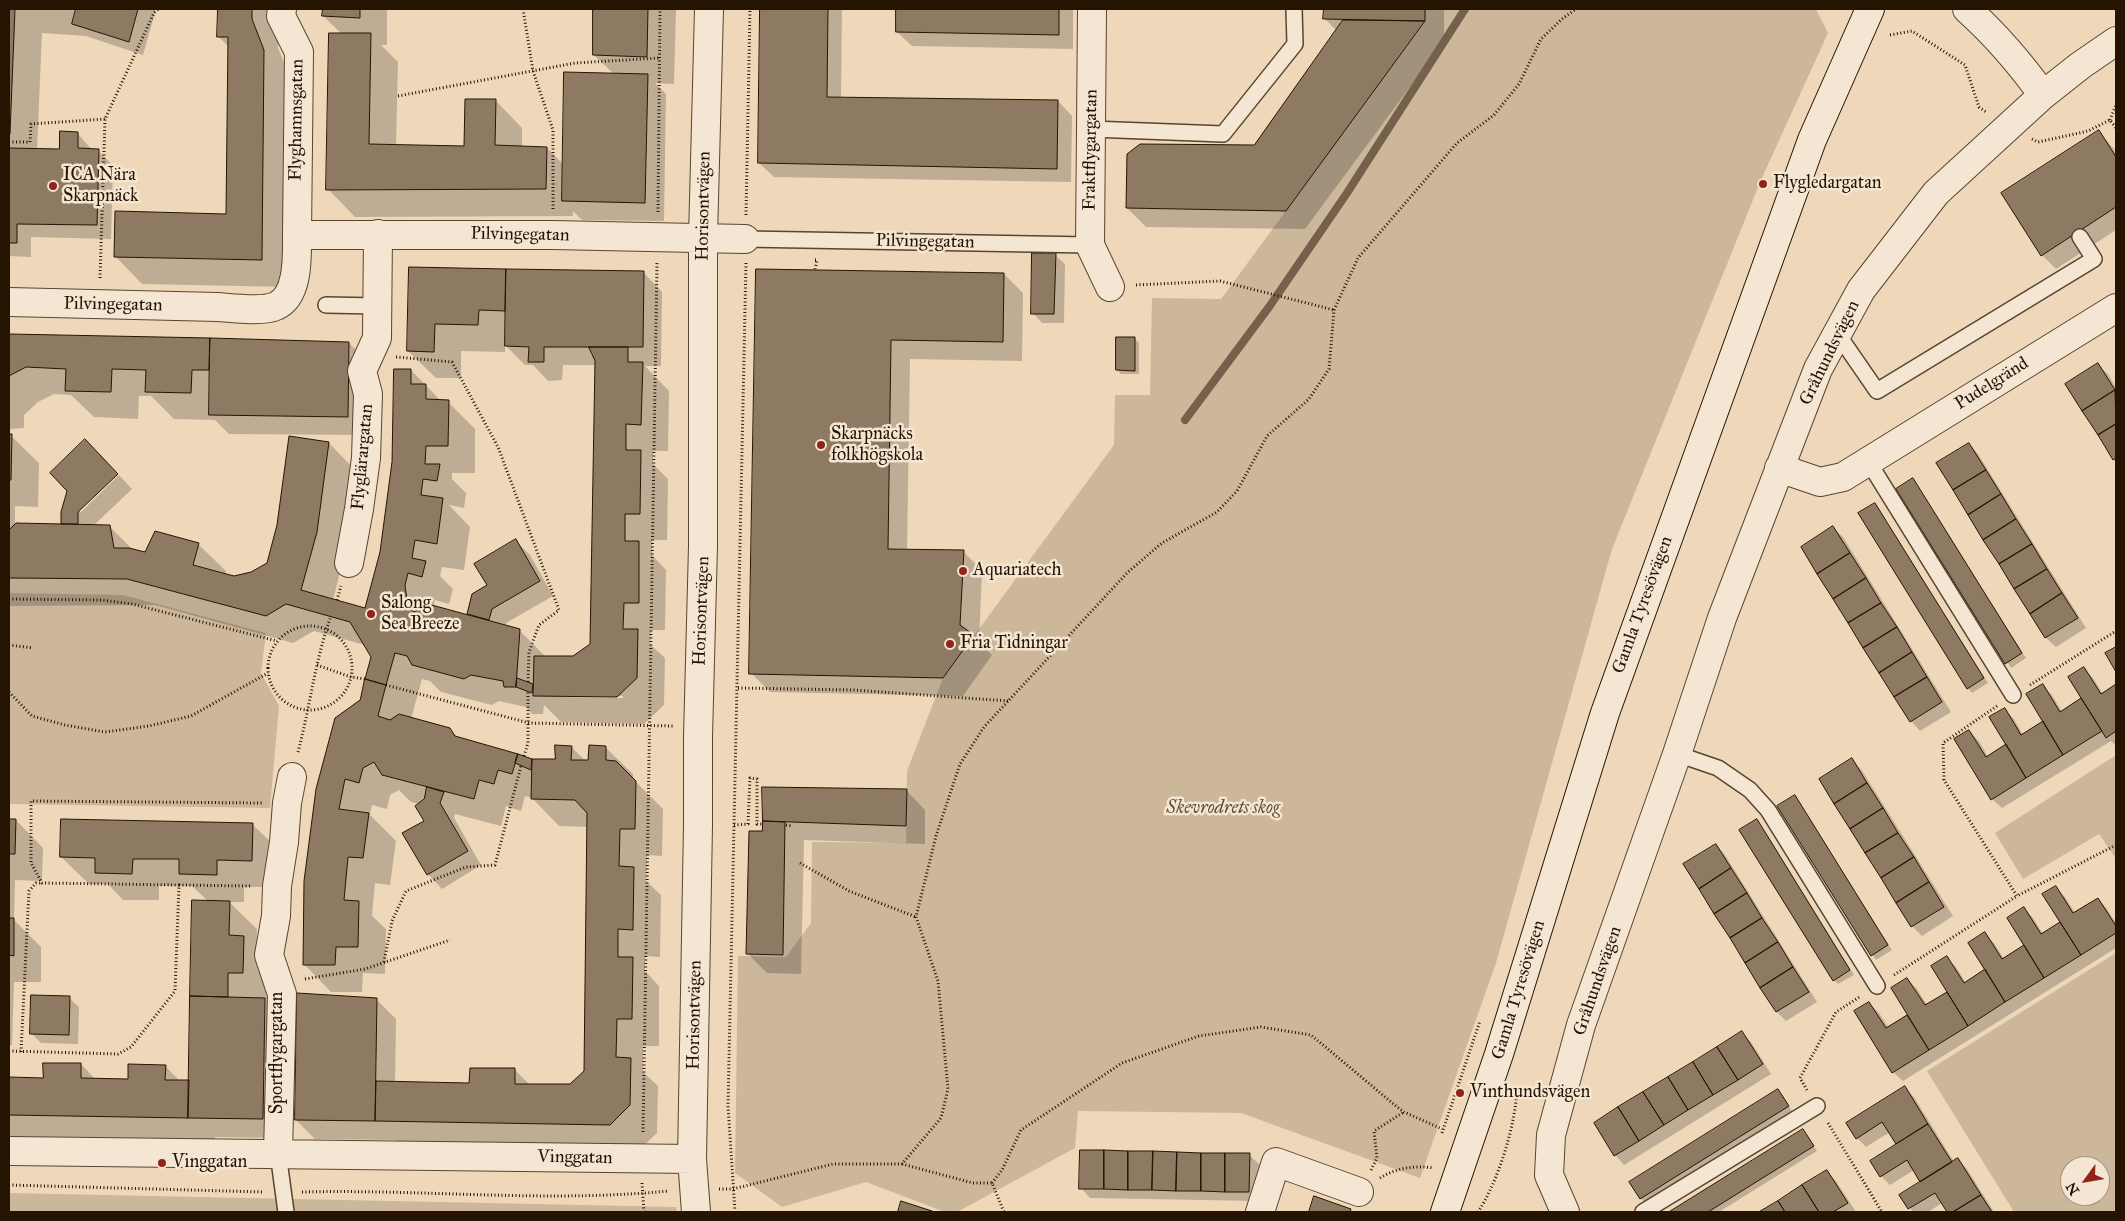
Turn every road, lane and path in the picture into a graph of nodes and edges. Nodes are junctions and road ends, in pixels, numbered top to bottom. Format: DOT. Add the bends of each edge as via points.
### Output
graph roads {
  1 [pos="158,9"];
  2 [pos="282,9"];
  3 [pos="523,9"];
  4 [pos="660,9"];
  5 [pos="709,9"];
  6 [pos="750,9"];
  7 [pos="1092,9"];
  8 [pos="1294,9"];
  9 [pos="1576,9"];
  10 [pos="1870,9"];
  11 [pos="1967,9"];
  12 [pos="1890,35"];
  13 [pos="2116,41"];
  14 [pos="659,58"];
  15 [pos="533,71"];
  16 [pos="2043,94"];
  17 [pos="398,96"];
  18 [pos="2116,105"];
  19 [pos="105,119"];
  20 [pos="2110,120"];
  21 [pos="2008,127"];
  22 [pos="2116,128"];
  23 [pos="1091,129"];
  24 [pos="9,142"];
  25 [pos="378,234"];
  26 [pos="297,235"];
  27 [pos="552,235"];
  28 [pos="2080,237"];
  29 [pos="657,238"];
  30 [pos="703,238"];
  31 [pos="745,239"];
  32 [pos="1090,244"];
  33 [pos="1110,287"];
  34 [pos="9,302"];
  35 [pos="100,304"];
  36 [pos="326,304"];
  37 [pos="378,306"];
  38 [pos="2116,308"];
  39 [pos="1334,310"];
  40 [pos="1838,333"];
  41 [pos="377,338"];
  42 [pos="1868,461"];
  43 [pos="1779,468"];
  44 [pos="349,563"];
  45 [pos="9,599"];
  46 [pos="331,616"];
  47 [pos="326,629"];
  48 [pos="2116,631"];
  49 [pos="277,641"];
  50 [pos="9,645"];
  51 [pos="33,648"];
  52 [pos="317,665"];
  53 [pos="268,674"];
  54 [pos="351,677"];
  55 [pos="365,679"];
  56 [pos="528,682"];
  57 [pos="386,685"];
  58 [pos="738,688"];
  59 [pos="9,692"];
  60 [pos="528,692"];
  61 [pos="2013,695"];
  62 [pos="1009,701"];
  63 [pos="309,710"];
  64 [pos="529,723"];
  65 [pos="650,724"];
  66 [pos="698,728"];
  67 [pos="1677,754"];
  68 [pos="524,756"];
  69 [pos="522,766"];
  70 [pos="292,777"];
  71 [pos="287,804"];
  72 [pos="748,824"];
  73 [pos="757,824"];
  74 [pos="762,824"];
  75 [pos="734,825"];
  76 [pos="786,825"];
  77 [pos="793,826"];
  78 [pos="2116,846"];
  79 [pos="800,863"];
  80 [pos="42,883"];
  81 [pos="179,885"];
  82 [pos="277,886"];
  83 [pos="2018,896"];
  84 [pos="916,918"];
  85 [pos="450,940"];
  86 [pos="384,962"];
  87 [pos="1877,986"];
  88 [pos="282,994"];
  89 [pos="9,1051"];
  90 [pos="21,1052"];
  91 [pos="1817,1106"];
  92 [pos="1404,1112"];
  93 [pos="1443,1129"];
  94 [pos="9,1151"];
  95 [pos="278,1153"];
  96 [pos="643,1159"];
  97 [pos="692,1159"];
  98 [pos="902,1164"];
  99 [pos="1439,1168"];
  100 [pos="992,1182"];
  101 [pos="9,1185"];
  102 [pos="733,1189"];
  103 [pos="282,1192"];
  104 [pos="1359,1192"];
  105 [pos="642,1194"];
  106 [pos="695,1200"];
  107 [pos="286,1212"];
  108 [pos="644,1212"];
  109 [pos="735,1212"];
  110 [pos="1004,1212"];
  111 [pos="1260,1212"];
  112 [pos="1445,1212"];
  113 [pos="1565,1212"];
  114 [pos="1643,1212"];
  115 [pos="1882,1212"];
  1 -- 19 [label="path"];
  2 -- 26 [label="street, Flyghamnsgatan" via="281,16 299,52"];
  3 -- 15 [label="path"];
  4 -- 14 [label="path"];
  5 -- 30 [label="street, Horisontvägen"];
  6 -- 31 [label="path"];
  7 -- 23 [label="street, Fraktflygargatan"];
  8 -- 23 [label="lane" via="1295,44 1223,134"];
  9 -- 39 [label="path" via="1541,39 1519,84 1494,115 1457,143 1358,258"];
  10 -- 112 [label="street, Gamla Tyresövägen" via="1812,140 1608,703 1499,1054"];
  11 -- 16 [label="street" via="1997,36"];
  12 -- 21 [label="path" via="1912,31 1965,64 1979,107"];
  13 -- 16 [label="street, Gråhundsvägen"];
  14 -- 15 [label="path" via="575,63"];
  14 -- 29 [label="path"];
  15 -- 17 [label="path"];
  15 -- 27 [label="path" via="553,130"];
  16 -- 21 [label="street, Gråhundsvägen"];
  18 -- 20 [label="path"];
  19 -- 24 [label="path" via="31,124 30,142"];
  19 -- 35 [label="path"];
  20 -- 21 [label="path" via="2088,131 2038,142"];
  20 -- 22 [label="path"];
  21 -- 40 [label="street, Gråhundsvägen" via="1936,193 1861,290"];
  23 -- 32 [label="street, Fraktflygargatan"];
  25 -- 26 [label="street, Pilvingegatan"];
  25 -- 27 [label="street, Pilvingegatan"];
  25 -- 37 [label="street, Flyglärargatan"];
  26 -- 35 [label="street, Pilvingegatan" via="296,271 289,294 276,306 249,310"];
  27 -- 29 [label="street, Pilvingegatan"];
  28 -- 40 [label="lane" via="2094,259 1877,391"];
  29 -- 30 [label="street, Pilvingegatan"];
  29 -- 65 [label="path"];
  30 -- 31 [label="street, Pilvingegatan"];
  30 -- 66 [label="street, Horisontvägen" via="703,536"];
  31 -- 32 [label="lane, Pilvingegatan"];
  31 -- 58 [label="path"];
  32 -- 33 [label="street, Fraktflygargatan"];
  33 -- 39 [label="path" via="1220,281"];
  34 -- 35 [label="street, Pilvingegatan"];
  36 -- 37 [label="lane"];
  37 -- 41 [label="street, Flyglärargatan"];
  38 -- 42 [label="street, Pudelgränd"];
  39 -- 62 [label="path" via="1329,369 1309,399 1267,436 1237,491 1217,512 1162,543 1128,572"];
  40 -- 43 [label="street, Gråhundsvägen" via="1818,369"];
  41 -- 44 [label="street, Flyglärargatan" via="362,371 368,394 366,458"];
  41 -- 56 [label="path" via="387,357 452,362 498,447 559,610 539,625 529,652"];
  42 -- 43 [label="street, Pudelgränd" via="1843,476 1820,482"];
  42 -- 61 [label="lane"];
  43 -- 67 [label="street, Gråhundsvägen" via="1722,618"];
  45 -- 49 [label="path" via="101,600 132,604"];
  46 -- 47 [label="path"];
  47 -- 49 [label="path" via="300,627"];
  47 -- 52 [label="path"];
  47 -- 54 [label="path" via="345,644 351,660"];
  48 -- 61 [label="path"];
  49 -- 53 [label="path" via="268,662"];
  50 -- 51 [label="path"];
  52 -- 54 [label="path"];
  52 -- 63 [label="path"];
  53 -- 59 [label="path" via="191,716 105,732 32,716"];
  53 -- 63 [label="path" via="271,685 286,703"];
  54 -- 55 [label="path"];
  54 -- 63 [label="path" via="346,691 336,701 323,708"];
  57 -- 64 [label="path"];
  58 -- 62 [label="path" via="854,690"];
  58 -- 75 [label="path"];
  60 -- 64 [label="path"];
  61 -- 83 [label="path" via="1942,743 1944,780"];
  62 -- 84 [label="path" via="984,727 960,764 936,836"];
  63 -- 70 [label="path"];
  64 -- 65 [label="path"];
  64 -- 68 [label="path"];
  65 -- 66 [label="path"];
  65 -- 96 [label="path"];
  66 -- 97 [label="street, Horisontvägen"];
  67 -- 87 [label="lane" via="1718,768 1750,790 1768,810"];
  67 -- 113 [label="street, Gråhundsvägen" via="1581,1025 1551,1135 1549,1175"];
  69 -- 86 [label="path" via="495,865 466,867 406,891 392,921"];
  70 -- 71 [label="street, Sportflygargatan"];
  71 -- 80 [label="path" via="31,801 30,863"];
  71 -- 82 [label="street, Sportflygargatan"];
  72 -- 73 [label="path"];
  72 -- 73 [label="path" via="750,778 757,779"];
  72 -- 75 [label="path"];
  73 -- 74 [label="path"];
  75 -- 102 [label="path" via="728,1106"];
  76 -- 77 [label="path"];
  78 -- 83 [label="path"];
  79 -- 84 [label="path" via="850,891"];
  80 -- 81 [label="path"];
  80 -- 90 [label="path" via="36,883 29,891"];
  81 -- 82 [label="path"];
  81 -- 90 [label="path" via="175,991 131,1047 118,1054"];
  82 -- 88 [label="street, Sportflygargatan" via="269,955"];
  83 -- 87 [label="path"];
  84 -- 98 [label="path" via="938,981 948,1089 941,1118"];
  85 -- 86 [label="path"];
  86 -- 88 [label="path" via="365,969 302,980"];
  87 -- 91 [label="path" via="1836,1012 1800,1078"];
  88 -- 95 [label="street, Sportflygargatan"];
  89 -- 90 [label="path"];
  91 -- 114 [label="lane"];
  91 -- 115 [label="path"];
  92 -- 93 [label="path"];
  92 -- 100 [label="path" via="1311,1035 1261,1027 1199,1036 1122,1063 1021,1130 1002,1170"];
  92 -- 104 [label="path" via="1374,1131 1377,1158"];
  94 -- 95 [label="street, Vinggatan"];
  95 -- 96 [label="street, Vinggatan"];
  95 -- 103 [label="lane, Sportflygargatan"];
  96 -- 97 [label="street, Vinggatan"];
  96 -- 105 [label="path"];
  97 -- 106 [label="street, Horisontvägen"];
  98 -- 100 [label="path" via="973,1183"];
  98 -- 102 [label="path" via="833,1164"];
  99 -- 104 [label="path" via="1423,1166 1392,1171"];
  100 -- 110 [label="path"];
  101 -- 103 [label="path"];
  102 -- 106 [label="path"];
  102 -- 109 [label="path"];
  103 -- 105 [label="path" via="509,1197"];
  103 -- 107 [label="lane, Sportflygargatan"];
  104 -- 111 [label="street" via="1276,1162"];
  105 -- 106 [label="path"];
  105 -- 108 [label="path"];
}
